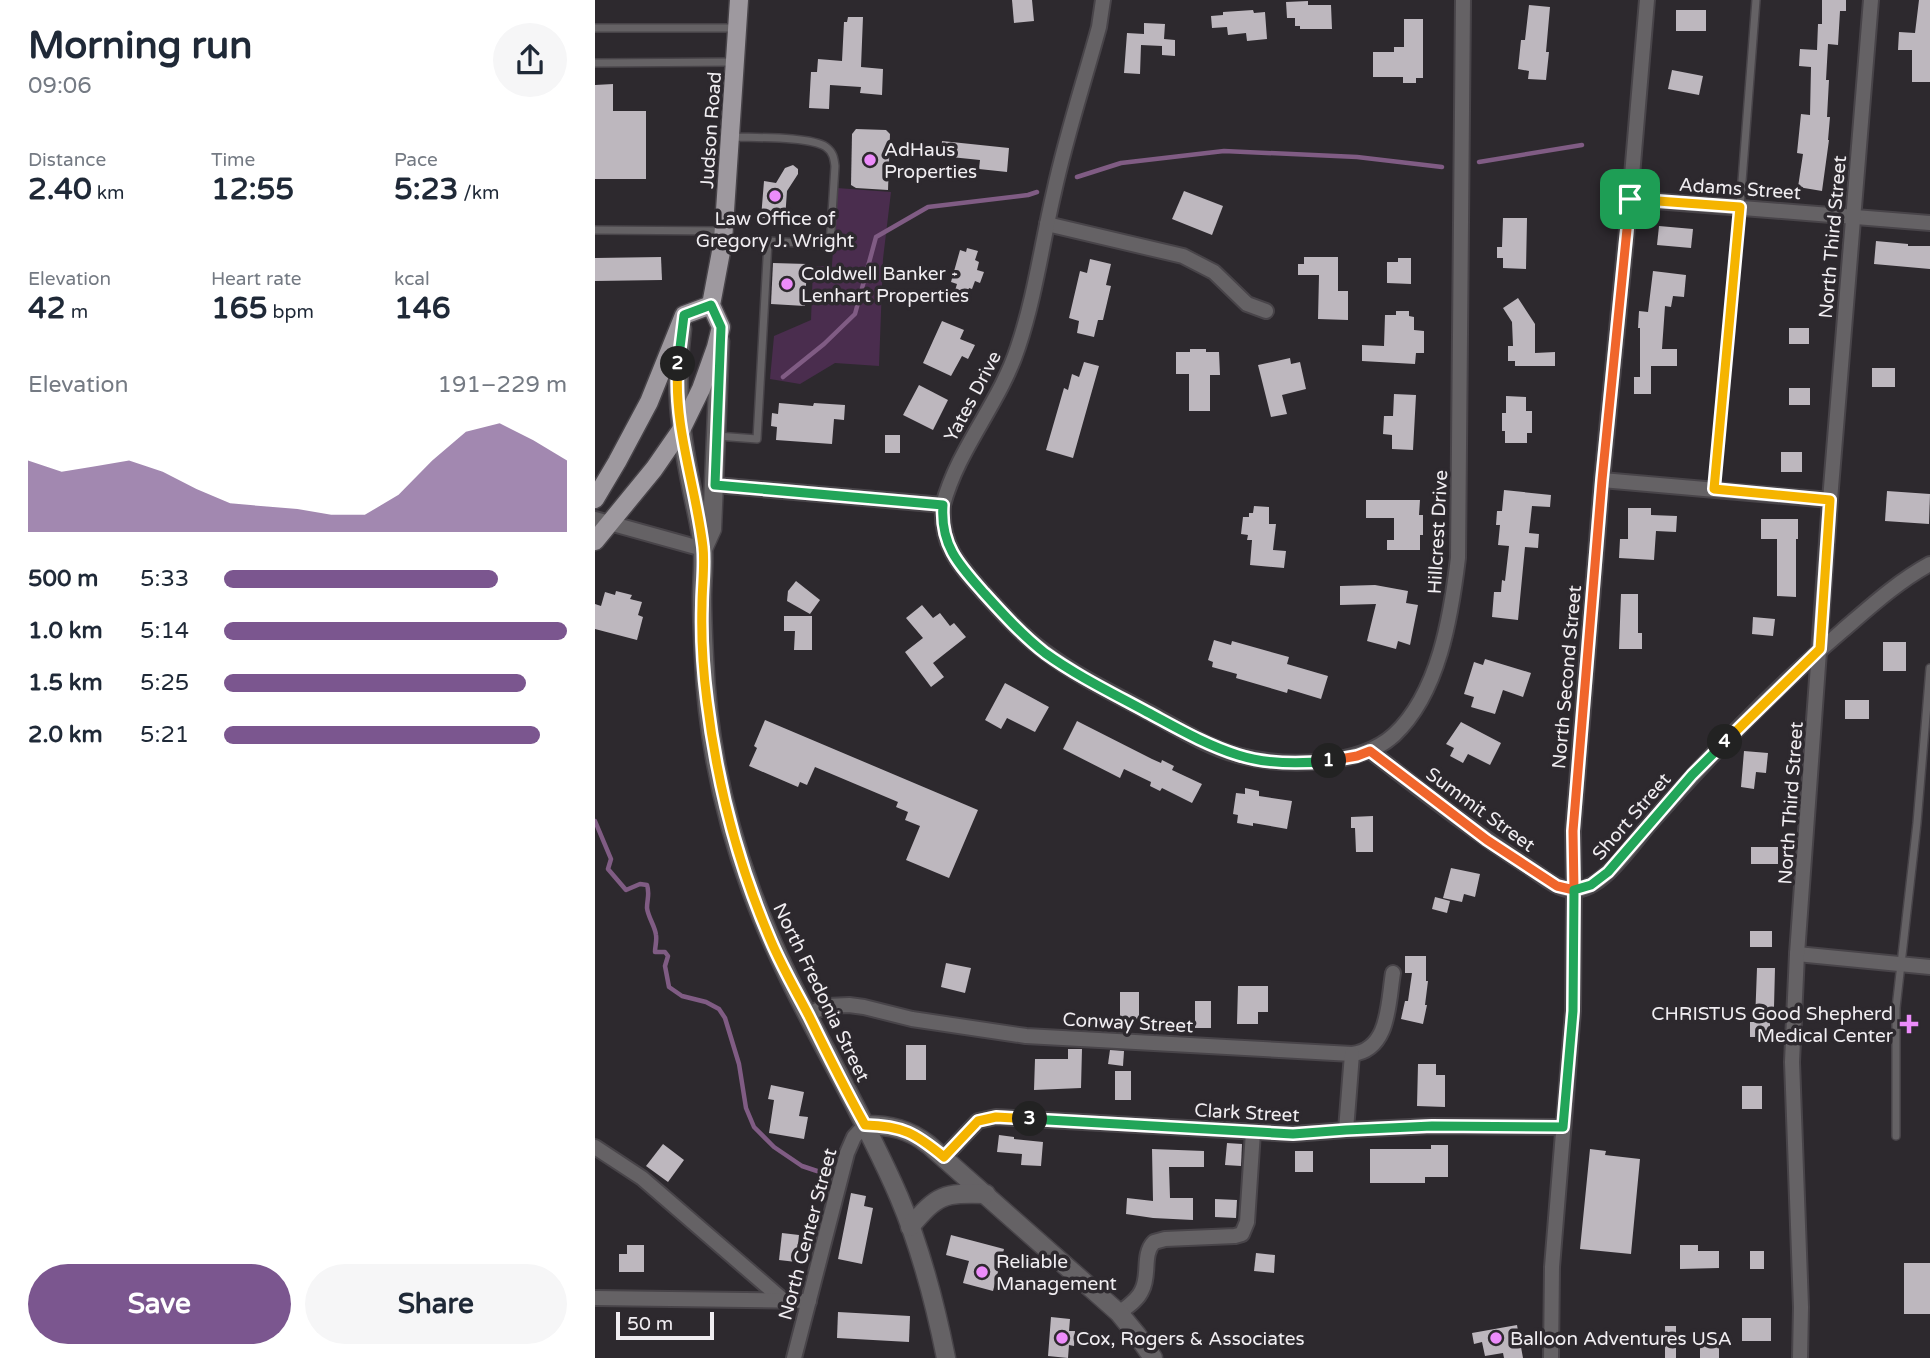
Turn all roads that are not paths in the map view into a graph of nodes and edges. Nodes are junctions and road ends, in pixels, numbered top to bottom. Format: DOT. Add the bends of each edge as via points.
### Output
graph roads {
  1 [pos="739,0"];
  2 [pos="1103,0"];
  3 [pos="1463,0"];
  4 [pos="1647,0"];
  5 [pos="1756,0"];
  6 [pos="1871,0"];
  7 [pos="595,28"];
  8 [pos="738,28"];
  9 [pos="736,62"];
  10 [pos="595,63"];
  11 [pos="731,137"];
  12 [pos="1630,199"];
  13 [pos="1740,207"];
  14 [pos="1853,216"];
  15 [pos="1047,223"];
  16 [pos="1930,223"];
  17 [pos="595,230"];
  18 [pos="724,230"];
  19 [pos="711,305"];
  20 [pos="1266,311"];
  21 [pos="684,315"];
  22 [pos="721,327"];
  23 [pos="681,430"];
  24 [pos="717,436"];
  25 [pos="1602,480"];
  26 [pos="715,485"];
  27 [pos="1714,489"];
  28 [pos="595,499"];
  29 [pos="1830,500"];
  30 [pos="943,505"];
  31 [pos="602,522"];
  32 [pos="595,541"];
  33 [pos="703,549"];
  34 [pos="1930,564"];
  35 [pos="1820,649"];
  36 [pos="1930,668"];
  37 [pos="1370,751"];
  38 [pos="1574,890"];
  39 [pos="1797,954"];
  40 [pos="1900,965"];
  41 [pos="1930,967"];
  42 [pos="1392,973"];
  43 [pos="808,1014"];
  44 [pos="1352,1054"];
  45 [pos="865,1125"];
  46 [pos="1563,1127"];
  47 [pos="1346,1130"];
  48 [pos="1253,1132"];
  49 [pos="1896,1136"];
  50 [pos="595,1147"];
  51 [pos="944,1157"];
  52 [pos="986,1194"];
  53 [pos="910,1227"];
  54 [pos="595,1298"];
  55 [pos="783,1300"];
  56 [pos="809,1301"];
  57 [pos="1119,1313"];
  58 [pos="794,1358"];
  59 [pos="946,1358"];
  60 [pos="1153,1358"];
  61 [pos="1551,1358"];
  62 [pos="1800,1358"];
  1 -- 8 [label="main road, Judson Road"];
  2 -- 15 [label="street, Yates Drive"];
  3 -- 37 [label="street, Hillcrest Drive" via="1459,526 1454,589 1441,649 1423,695 1402,726"];
  4 -- 12 [label="street, North Second Street"];
  5 -- 13 [label="lane"];
  6 -- 14 [label="street, North Third Street"];
  7 -- 8 [label="lane"];
  8 -- 9 [label="main road, Judson Road"];
  9 -- 10 [label="lane"];
  9 -- 11 [label="main road, Judson Road"];
  11 -- 18 [label="main road, Judson Road"];
  11 -- 24 [label="lane" via="819,143 829,149 835,166 830,245 768,241 757,439"];
  12 -- 13 [label="street, Adams Street"];
  12 -- 25 [label="street, North Second Street"];
  13 -- 14 [label="street, Adams Street"];
  13 -- 27 [label="lane"];
  14 -- 16 [label="street, Adams Street"];
  14 -- 29 [label="street, North Third Street"];
  15 -- 20 [label="street" via="1183,256 1214,272 1247,304"];
  15 -- 30 [label="street, Yates Drive" via="1018,350 952,475"];
  17 -- 18 [label="lane"];
  18 -- 19 [label="main road, Judson Road"];
  19 -- 21 [label="main road"];
  19 -- 22 [label="main road"];
  21 -- 23 [label="street, North Fredonia Street" via="677,374"];
  21 -- 28 [label="main road" via="644,411"];
  22 -- 23 [label="main road" via="701,389"];
  22 -- 24 [label="street, North Fredonia Street"];
  23 -- 31 [label="main road" via="654,470"];
  23 -- 33 [label="street, North Fredonia Street"];
  24 -- 26 [label="street, North Fredonia Street"];
  25 -- 27 [label="street"];
  25 -- 38 [label="street, North Second Street" via="1573,831"];
  26 -- 30 [label="street"];
  26 -- 33 [label="street, North Fredonia Street" via="712,529"];
  27 -- 29 [label="street"];
  29 -- 35 [label="street, North Third Street"];
  30 -- 37 [label="street, Hillcrest Drive" via="945,539 972,580 1023,634 1080,676 1196,738 1240,756 1323,761"];
  31 -- 32 [label="main road"];
  31 -- 33 [label="street"];
  33 -- 43 [label="street, North Fredonia Street" via="705,681 727,808 760,913"];
  34 -- 35 [label="street, Short Street" via="1890,590"];
  35 -- 38 [label="street, Short Street" via="1692,775 1608,872 1591,885"];
  35 -- 39 [label="street, North Third Street"];
  36 -- 40 [label="lane"];
  37 -- 38 [label="street, Summit Street" via="1487,840 1557,886"];
  38 -- 46 [label="street, North Second Street" via="1573,1011"];
  39 -- 40 [label="street"];
  39 -- 62 [label="street, North Third Street" via="1792,1062"];
  40 -- 41 [label="street"];
  40 -- 49 [label="lane"];
  42 -- 44 [label="street" via="1381,1032 1372,1046"];
  43 -- 44 [label="street, Conway Street" via="827,1006 849,1005 1026,1036"];
  43 -- 45 [label="street, North Fredonia Street"];
  44 -- 47 [label="street"];
  45 -- 51 [label="street" via="890,1126 917,1135"];
  45 -- 53 [label="street, North Fredonia Street"];
  45 -- 56 [label="street, North Center Street" via="847,1153"];
  46 -- 47 [label="street, Clark Street"];
  46 -- 61 [label="street, North Second Street" via="1552,1267"];
  47 -- 48 [label="street, Clark Street"];
  48 -- 51 [label="street, Clark Street" via="996,1117 978,1121"];
  48 -- 57 [label="street" via="1247,1222 1242,1234 1154,1242 1148,1251 1142,1291"];
  50 -- 55 [label="street" via="642,1178"];
  51 -- 52 [label="street"];
  52 -- 53 [label="street" via="944,1196"];
  52 -- 57 [label="street"];
  53 -- 59 [label="street, North Fredonia Street"];
  54 -- 55 [label="street"];
  55 -- 56 [label="street"];
  56 -- 58 [label="street, North Center Street"];
  57 -- 60 [label="street"];
}
